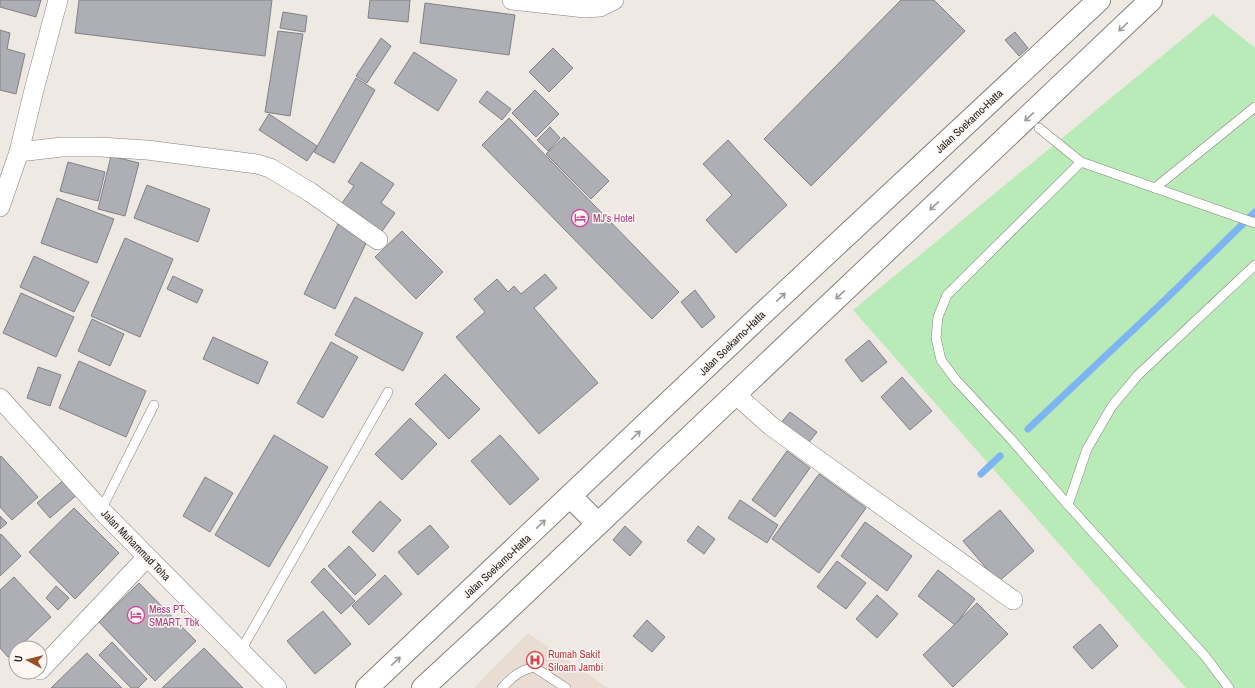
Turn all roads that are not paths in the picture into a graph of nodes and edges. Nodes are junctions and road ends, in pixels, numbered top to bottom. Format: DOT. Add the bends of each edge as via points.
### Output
graph roads {
  1 [pos="58,0"];
  2 [pos="512,0"];
  3 [pos="614,0"];
  4 [pos="1151,0"];
  5 [pos="1095,1"];
  6 [pos="1255,107"];
  7 [pos="1040,128"];
  8 [pos="19,152"];
  9 [pos="1081,162"];
  10 [pos="1155,188"];
  11 [pos="0,207"];
  12 [pos="1255,223"];
  13 [pos="378,240"];
  14 [pos="1255,265"];
  15 [pos="388,392"];
  16 [pos="735,394"];
  17 [pos="0,398"];
  18 [pos="154,405"];
  19 [pos="571,496"];
  20 [pos="1068,505"];
  21 [pos="101,510"];
  22 [pos="598,524"];
  23 [pos="147,557"];
  24 [pos="1013,600"];
  25 [pos="240,652"];
  26 [pos="48,662"];
  27 [pos="276,688"];
  28 [pos="367,688"];
  29 [pos="423,688"];
  30 [pos="502,688"];
  31 [pos="566,688"];
  32 [pos="1229,688"];
  1 -- 8 [label="street"];
  2 -- 3 [label="street" via="585,8 600,7"];
  4 -- 16 [label="highway, one-way"];
  19 -- 5 [label="highway, Jalan Soekarno-Hatta, one-way"];
  6 -- 10 [label="lane"];
  7 -- 9 [label="lane"];
  8 -- 11 [label="street"];
  8 -- 13 [label="street" via="62,147 100,147 147,150 257,164 270,168 303,188"];
  9 -- 10 [label="lane"];
  9 -- 20 [label="lane" via="947,295 938,317 936,338 941,360 956,380"];
  10 -- 12 [label="lane"];
  14 -- 20 [label="lane" via="1138,375 1112,406 1087,449"];
  15 -- 25 [label="lane"];
  16 -- 22 [label="highway"];
  16 -- 24 [label="street" via="771,426"];
  17 -- 21 [label="street, Jalan Muhammad Toha"];
  18 -- 21 [label="lane"];
  19 -- 22 [label="highway"];
  28 -- 19 [label="highway, Jalan Soekarno-Hatta, one-way"];
  20 -- 32 [label="lane" via="1205,656"];
  21 -- 23 [label="street, Jalan Muhammad Toha"];
  22 -- 29 [label="highway"];
  23 -- 25 [label="street, Jalan Muhammad Toha"];
  23 -- 26 [label="street"];
  25 -- 27 [label="street, Jalan Muhammad Toha"];
  30 -- 31 [label="lane" via="522,670 534,667"];
}
